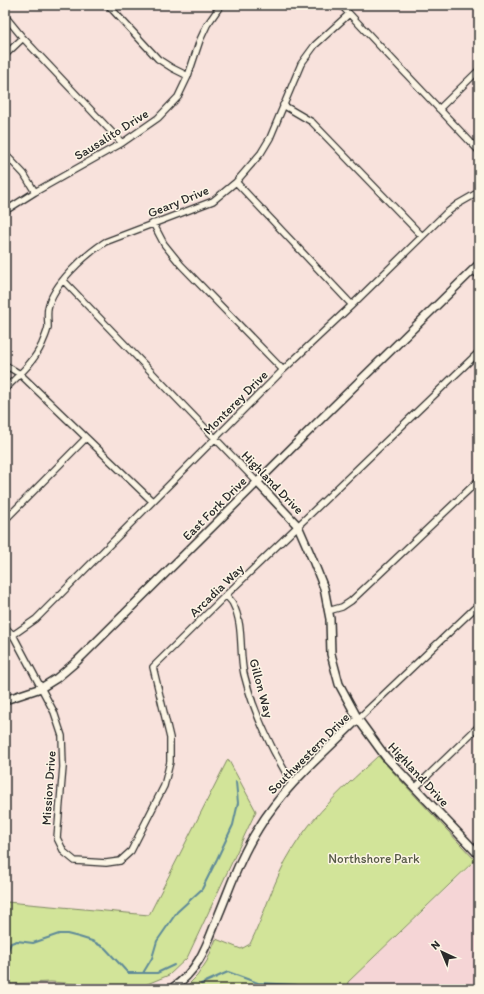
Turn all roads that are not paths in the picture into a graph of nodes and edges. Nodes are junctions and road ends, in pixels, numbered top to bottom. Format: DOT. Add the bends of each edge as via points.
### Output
graph roads {
  1 [pos="108,5"];
  2 [pos="221,5"];
  3 [pos="341,5"];
  4 [pos="349,14"];
  5 [pos="5,16"];
  6 [pos="23,38"];
  7 [pos="5,55"];
  8 [pos="479,70"];
  9 [pos="188,76"];
  10 [pos="283,105"];
  11 [pos="439,108"];
  12 [pos="122,143"];
  13 [pos="479,151"];
  14 [pos="5,154"];
  15 [pos="236,182"];
  16 [pos="35,192"];
  17 [pos="479,192"];
  18 [pos="5,211"];
  19 [pos="153,223"];
  20 [pos="422,236"];
  21 [pos="479,264"];
  22 [pos="473,270"];
  23 [pos="479,276"];
  24 [pos="62,280"];
  25 [pos="352,305"];
  26 [pos="479,352"];
  27 [pos="5,365"];
  28 [pos="283,370"];
  29 [pos="20,374"];
  30 [pos="5,389"];
  31 [pos="86,438"];
  32 [pos="214,438"];
  33 [pos="479,480"];
  34 [pos="257,482"];
  35 [pos="152,501"];
  36 [pos="5,520"];
  37 [pos="298,526"];
  38 [pos="226,595"];
  39 [pos="479,604"];
  40 [pos="328,611"];
  41 [pos="5,627"];
  42 [pos="13,635"];
  43 [pos="41,688"];
  44 [pos="5,700"];
  45 [pos="358,719"];
  46 [pos="479,726"];
  47 [pos="292,783"];
  48 [pos="415,788"];
  49 [pos="477,850"];
  50 [pos="75,861"];
  51 [pos="173,989"];
  1 -- 9 [label="street" via="158,58"];
  2 -- 9 [label="street, Sausalito Drive" via="207,25"];
  3 -- 4 [label="street"];
  4 -- 10 [label="street, Geary Drive" via="315,45 306,57"];
  4 -- 11 [label="street"];
  5 -- 6 [label="street"];
  6 -- 7 [label="street"];
  6 -- 12 [label="street"];
  8 -- 11 [label="street"];
  9 -- 12 [label="street, Sausalito Drive" via="178,96 158,118"];
  10 -- 15 [label="street, Geary Drive" via="261,153"];
  10 -- 20 [label="street" via="312,122"];
  11 -- 13 [label="street"];
  12 -- 16 [label="street, Sausalito Drive"];
  14 -- 16 [label="street" via="24,174"];
  15 -- 19 [label="street, Geary Drive" via="213,201"];
  15 -- 25 [label="street"];
  16 -- 18 [label="street, Sausalito Drive"];
  17 -- 20 [label="street, Monterey Drive" via="445,214"];
  19 -- 24 [label="street, Geary Drive" via="105,242"];
  19 -- 28 [label="street" via="164,244 181,265"];
  20 -- 25 [label="street, Monterey Drive"];
  21 -- 22 [label="street, East Fork Drive"];
  22 -- 23 [label="street"];
  22 -- 34 [label="street, East Fork Drive"];
  24 -- 29 [label="street, Geary Drive" via="53,294 48,309 48,328 43,343 36,357"];
  24 -- 32 [label="street, Highland Drive"];
  25 -- 28 [label="street, Monterey Drive"];
  26 -- 37 [label="street, Arcadia Way"];
  27 -- 29 [label="street"];
  28 -- 32 [label="street, Monterey Drive"];
  29 -- 30 [label="street, Geary Drive"];
  29 -- 31 [label="street"];
  31 -- 35 [label="street"];
  31 -- 36 [label="street"];
  32 -- 34 [label="street, Highland Drive"];
  32 -- 35 [label="street, Monterey Drive"];
  33 -- 40 [label="street" via="351,601"];
  34 -- 37 [label="street, Highland Drive"];
  34 -- 43 [label="street, East Fork Drive" via="77,661"];
  35 -- 42 [label="street, Monterey Drive" via="36,619"];
  37 -- 38 [label="street, Arcadia Way"];
  37 -- 40 [label="street, Highland Drive" via="324,588"];
  38 -- 47 [label="street, Gillon Way" via="233,604 238,619 244,673 258,719 275,756"];
  38 -- 50 [label="street, Arcadia Way" via="153,667 170,738 170,762 164,786 131,851 120,861"];
  39 -- 45 [label="street, Southwestern Drive"];
  40 -- 45 [label="street, Highland Drive" via="331,654 340,684"];
  41 -- 42 [label="street, Mission Drive"];
  42 -- 43 [label="street, Mission Drive"];
  43 -- 44 [label="street, East Fork Drive"];
  43 -- 50 [label="street, Mission Drive" via="54,712 62,736 63,767 57,838 64,852"];
  45 -- 47 [label="street, Southwestern Drive"];
  45 -- 48 [label="street, Highland Drive" via="385,756"];
  46 -- 48 [label="street"];
  47 -- 51 [label="street, Southwestern Drive" via="270,810 248,846 201,957 189,975"];
  48 -- 49 [label="street, Highland Drive"];
}
